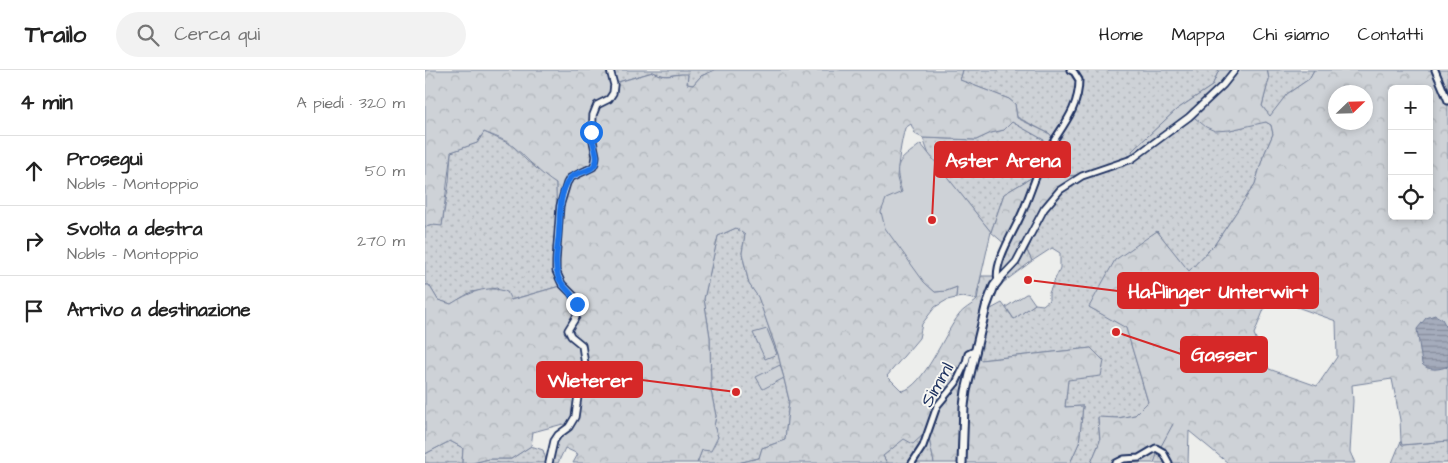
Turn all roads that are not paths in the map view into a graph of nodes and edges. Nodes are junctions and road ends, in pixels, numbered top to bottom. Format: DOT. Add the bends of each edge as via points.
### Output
graph roads {
  1 [pos="610,70"];
  2 [pos="1071,70"];
  3 [pos="1235,70"];
  4 [pos="1435,70"];
  5 [pos="1448,100"];
  6 [pos="998,281"];
  7 [pos="976,351"];
  8 [pos="549,463"];
  9 [pos="912,463"];
  10 [pos="962,463"];
  11 [pos="1116,463"];
  12 [pos="1169,463"];
  1 -- 8 [label="street" via="613,93 597,105 593,115 591,136 595,163 570,178 560,206 557,272 561,284 577,304 577,314 569,332 583,345 587,368 579,388 574,419 554,441"];
  2 -- 6 [label="street" via="1079,80 1070,116 1044,158 1006,245"];
  3 -- 6 [label="street" via="1189,117 1132,159 1082,176 1060,190 1044,209 1016,262"];
  4 -- 5 [label="street"];
  6 -- 7 [label="main road" via="987,306"];
  7 -- 9 [label="street, Simml" via="967,354 956,383 937,406 923,446"];
  7 -- 10 [label="main road" via="964,406"];
  11 -- 12 [label="street" via="1139,458 1153,449 1161,450"];
}
